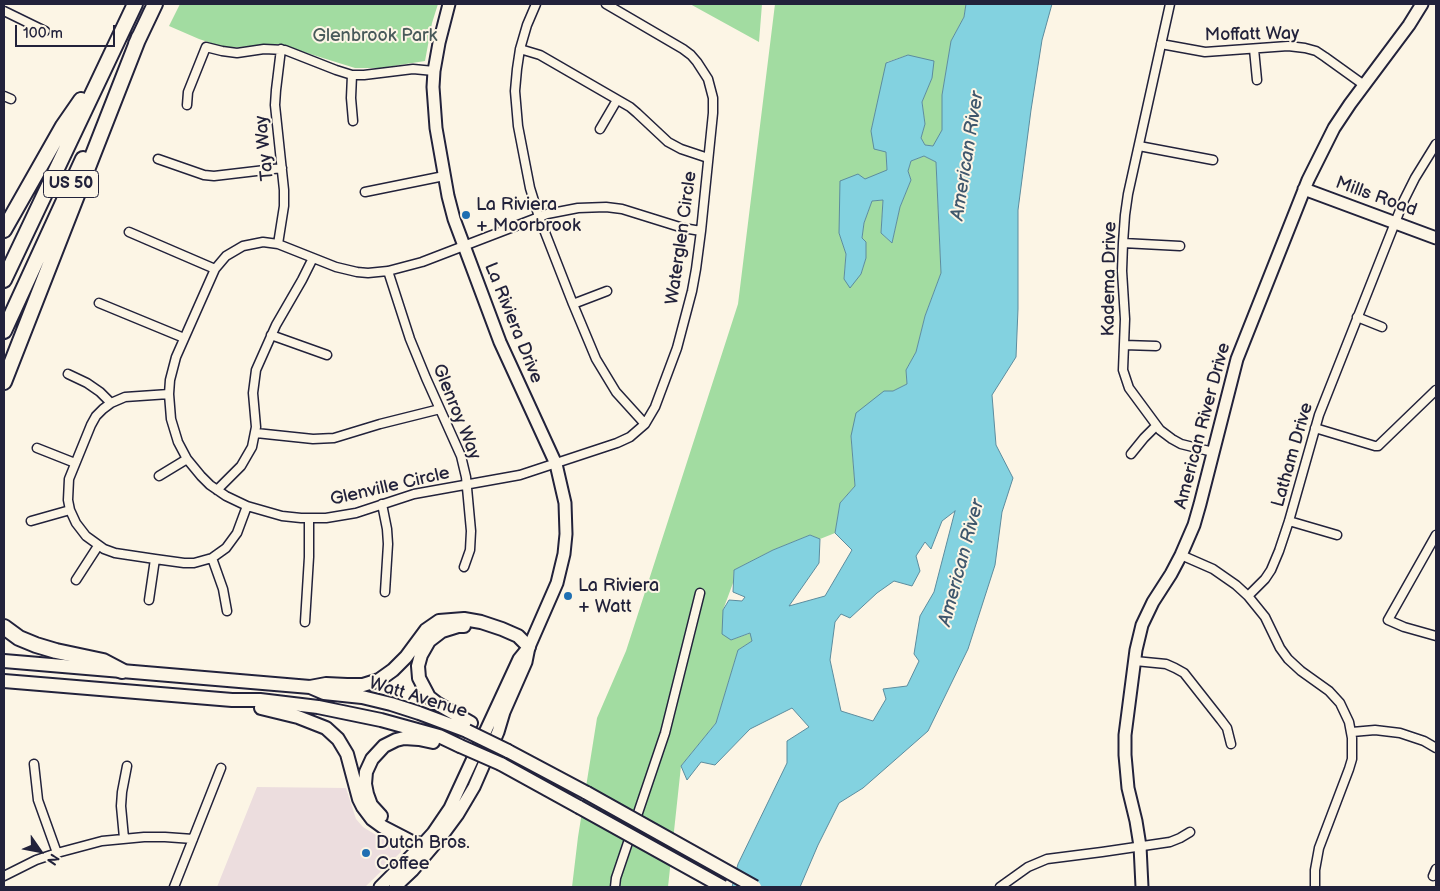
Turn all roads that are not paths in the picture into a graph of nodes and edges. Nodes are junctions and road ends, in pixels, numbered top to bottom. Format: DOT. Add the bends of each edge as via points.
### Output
graph roads {
  1 [pos="135,4"];
  2 [pos="155,4"];
  3 [pos="449,4"];
  4 [pos="536,4"];
  5 [pos="606,4"];
  6 [pos="1170,4"];
  7 [pos="1422,4"];
  8 [pos="4,11"];
  9 [pos="45,30"];
  10 [pos="139,37"];
  11 [pos="1161,44"];
  12 [pos="1254,48"];
  13 [pos="281,49"];
  14 [pos="520,49"];
  15 [pos="108,58"];
  16 [pos="434,71"];
  17 [pos="352,75"];
  18 [pos="1257,80"];
  19 [pos="1364,85"];
  20 [pos="617,100"];
  21 [pos="187,105"];
  22 [pos="353,121"];
  23 [pos="600,129"];
  24 [pos="1436,144"];
  25 [pos="1139,146"];
  26 [pos="708,158"];
  27 [pos="158,159"];
  28 [pos="1213,160"];
  29 [pos="282,168"];
  30 [pos="444,176"];
  31 [pos="1304,189"];
  32 [pos="365,192"];
  33 [pos="539,217"];
  34 [pos="1395,222"];
  35 [pos="4,230"];
  36 [pos="700,231"];
  37 [pos="129,232"];
  38 [pos="1436,238"];
  39 [pos="1123,243"];
  40 [pos="278,244"];
  41 [pos="463,246"];
  42 [pos="1180,246"];
  43 [pos="313,258"];
  44 [pos="215,269"];
  45 [pos="388,271"];
  46 [pos="4,280"];
  47 [pos="607,291"];
  48 [pos="100,303"];
  49 [pos="573,304"];
  50 [pos="1357,317"];
  51 [pos="1382,327"];
  52 [pos="4,331"];
  53 [pos="272,335"];
  54 [pos="184,338"];
  55 [pos="1124,345"];
  56 [pos="1156,346"];
  57 [pos="327,355"];
  58 [pos="68,374"];
  59 [pos="4,382"];
  60 [pos="1436,390"];
  61 [pos="169,394"];
  62 [pos="111,403"];
  63 [pos="440,409"];
  64 [pos="645,424"];
  65 [pos="1156,426"];
  66 [pos="1315,428"];
  67 [pos="256,432"];
  68 [pos="37,448"];
  69 [pos="1213,452"];
  70 [pos="1132,454"];
  71 [pos="187,459"];
  72 [pos="75,463"];
  73 [pos="556,464"];
  74 [pos="159,476"];
  75 [pos="466,485"];
  76 [pos="217,490"];
  77 [pos="382,504"];
  78 [pos="247,506"];
  79 [pos="70,510"];
  80 [pos="309,518"];
  81 [pos="32,521"];
  82 [pos="1289,521"];
  83 [pos="1337,535"];
  84 [pos="1436,535"];
  85 [pos="98,546"];
  86 [pos="1181,554"];
  87 [pos="212,558"];
  88 [pos="155,559"];
  89 [pos="464,568"];
  90 [pos="76,580"];
  91 [pos="385,592"];
  92 [pos="700,593"];
  93 [pos="1248,596"];
  94 [pos="149,600"];
  95 [pos="226,611"];
  96 [pos="305,622"];
  97 [pos="4,628"];
  98 [pos="1436,636"];
  99 [pos="529,647"];
  100 [pos="4,661"];
  101 [pos="1135,661"];
  102 [pos="122,671"];
  103 [pos="4,680"];
  104 [pos="310,687"];
  105 [pos="232,700"];
  106 [pos="469,727"];
  107 [pos="1352,732"];
  108 [pos="1232,744"];
  109 [pos="460,746"];
  110 [pos="1436,748"];
  111 [pos="34,764"];
  112 [pos="127,766"];
  113 [pos="221,768"];
  114 [pos="1190,832"];
  115 [pos="124,838"];
  116 [pos="193,839"];
  117 [pos="423,844"];
  118 [pos="1140,846"];
  119 [pos="56,852"];
  120 [pos="4,876"];
  121 [pos="174,887"];
  122 [pos="380,887"];
  123 [pos="396,887"];
  124 [pos="615,887"];
  125 [pos="723,887"];
  126 [pos="755,887"];
  127 [pos="1000,887"];
  128 [pos="1142,887"];
  129 [pos="1315,887"];
  1 -- 15 [label="highway, US 50"];
  2 -- 10 [label="highway, US 50"];
  3 -- 16 [label="street, La Riviera Drive"];
  4 -- 14 [label="street"];
  5 -- 26 [label="street, Waterglen Circle" via="683,49 703,70 711,88 714,108"];
  6 -- 11 [label="street, Kadema Drive"];
  7 -- 19 [label="street, American River Drive"];
  8 -- 9 [label="street"];
  10 -- 52 [label="highway, US 50"];
  10 -- 59 [label="highway"];
  11 -- 12 [label="street, Moffatt Way" via="1205,52"];
  11 -- 25 [label="street, Kadema Drive"];
  12 -- 18 [label="street"];
  12 -- 19 [label="street, Moffatt Way" via="1288,46 1316,51"];
  13 -- 17 [label="street"];
  13 -- 21 [label="street" via="237,52 206,48 188,92"];
  13 -- 29 [label="street, Tay Way" via="275,104"];
  14 -- 20 [label="street" via="540,55"];
  14 -- 33 [label="street" via="516,105 518,126"];
  15 -- 35 [label="highway"];
  15 -- 46 [label="highway, US 50"];
  16 -- 17 [label="street" via="412,69"];
  16 -- 30 [label="street, La Riviera Drive" via="434,114"];
  17 -- 22 [label="street"];
  19 -- 31 [label="street, American River Drive" via="1334,128"];
  20 -- 23 [label="street"];
  20 -- 26 [label="street" via="637,112 668,142"];
  24 -- 34 [label="street, Latham Drive" via="1415,178"];
  25 -- 28 [label="street"];
  25 -- 39 [label="street, Kadema Drive" via="1128,194"];
  26 -- 36 [label="street, Waterglen Circle"];
  27 -- 29 [label="street" via="214,176"];
  29 -- 40 [label="street, Tay Way" via="284,206"];
  30 -- 32 [label="street"];
  30 -- 41 [label="street, La Riviera Drive"];
  31 -- 34 [label="street, Mills Road"];
  31 -- 69 [label="street, American River Drive" via="1237,359"];
  33 -- 36 [label="street, Glenville Circle" via="562,210 606,207"];
  33 -- 41 [label="street, Glenville Circle"];
  33 -- 49 [label="street"];
  34 -- 38 [label="street, Mills Road"];
  34 -- 50 [label="street, Latham Drive"];
  36 -- 64 [label="street, Waterglen Circle" via="692,291 681,334 655,407"];
  37 -- 44 [label="street"];
  39 -- 42 [label="street"];
  39 -- 55 [label="street, Kadema Drive"];
  40 -- 43 [label="street, Glenville Circle"];
  40 -- 44 [label="street, Glenville Circle" via="258,242 243,246 226,256"];
  41 -- 45 [label="street, Glenville Circle"];
  41 -- 73 [label="street, La Riviera Drive" via="500,342"];
  43 -- 45 [label="street, Glenville Circle" via="352,271"];
  43 -- 53 [label="street"];
  44 -- 54 [label="street, Glenville Circle"];
  45 -- 63 [label="street, Glenroy Way" via="410,339"];
  47 -- 49 [label="street"];
  48 -- 54 [label="street"];
  49 -- 64 [label="street" via="607,380"];
  50 -- 51 [label="street"];
  50 -- 66 [label="street, Latham Drive"];
  53 -- 57 [label="street"];
  53 -- 67 [label="street" via="254,381"];
  54 -- 61 [label="street, Glenville Circle" via="173,368"];
  55 -- 56 [label="street"];
  55 -- 65 [label="street, Kadema Drive" via="1125,380"];
  58 -- 62 [label="street" via="87,383"];
  60 -- 66 [label="street" via="1378,446"];
  61 -- 62 [label="street" via="125,397"];
  61 -- 71 [label="street, Glenville Circle" via="174,430"];
  62 -- 72 [label="street" via="96,416"];
  63 -- 67 [label="street" via="329,439 313,440"];
  63 -- 75 [label="street, Glenroy Way" via="461,456"];
  64 -- 73 [label="street, Waterglen Circle" via="630,437"];
  65 -- 69 [label="street, Kadema Drive" via="1181,444"];
  65 -- 70 [label="street"];
  66 -- 82 [label="street, Latham Drive"];
  67 -- 76 [label="street" via="244,461"];
  68 -- 72 [label="street"];
  69 -- 86 [label="street, American River Drive" via="1194,525"];
  71 -- 74 [label="street"];
  71 -- 76 [label="street, Glenville Circle"];
  72 -- 79 [label="street" via="69,479"];
  73 -- 75 [label="street, Glenville Circle" via="520,475"];
  73 -- 99 [label="street, La Riviera Drive" via="565,503 564,554 557,583"];
  75 -- 77 [label="street, Glenville Circle" via="414,494"];
  75 -- 89 [label="street, Glenroy Way" via="471,542"];
  76 -- 78 [label="street, Glenville Circle"];
  77 -- 80 [label="street, Glenville Circle" via="356,513"];
  77 -- 91 [label="street" via="388,544"];
  78 -- 80 [label="street, Glenville Circle" via="282,516"];
  78 -- 87 [label="street" via="232,541"];
  79 -- 81 [label="street"];
  79 -- 85 [label="street" via="82,532"];
  80 -- 96 [label="street"];
  82 -- 83 [label="street"];
  82 -- 93 [label="street, Latham Drive" via="1271,570"];
  84 -- 98 [label="street" via="1388,620"];
  85 -- 88 [label="street" via="115,553"];
  85 -- 90 [label="street"];
  86 -- 93 [label="street" via="1213,568"];
  86 -- 101 [label="street, American River Drive" via="1147,613"];
  87 -- 88 [label="street" via="194,563"];
  87 -- 95 [label="street" via="223,589"];
  88 -- 94 [label="street"];
  92 -- 124 [label="street" via="665,733"];
  93 -- 107 [label="street" via="1265,617 1288,659 1330,691 1340,703"];
  97 -- 102 [label="highway" via="36,645 103,661"];
  99 -- 104 [label="main road" via="518,636 481,622 464,619 439,621 426,630 394,670 379,680"];
  99 -- 106 [label="main road" via="483,629 458,626 442,631 425,647 418,666 419,678 426,692"];
  99 -- 117 [label="street, La Riviera Drive" via="519,659 454,802"];
  99 -- 123 [label="street, La Riviera Drive" via="526,662 474,787 441,837"];
  100 -- 102 [label="main road, Watt Avenue"];
  101 -- 108 [label="street" via="1166,664 1184,673 1221,720"];
  101 -- 118 [label="street, American River Drive" via="1125,755"];
  102 -- 104 [label="main road, Watt Avenue"];
  103 -- 105 [label="main road, Watt Avenue"];
  104 -- 106 [label="main road, Watt Avenue" via="324,693 391,704"];
  105 -- 109 [label="main road, Watt Avenue" via="260,700 349,713 439,736"];
  105 -- 117 [label="main road" via="298,717 326,728 347,754 359,799 372,819 412,842"];
  106 -- 126 [label="main road, bridge"];
  107 -- 110 [label="street" via="1400,733"];
  107 -- 129 [label="street" via="1352,759 1319,848"];
  109 -- 117 [label="main road" via="419,739 396,740 372,758 366,772 367,794 378,814 416,836"];
  109 -- 125 [label="main road, Watt Avenue, bridge" via="502,764"];
  111 -- 119 [label="street" via="38,800"];
  112 -- 115 [label="street" via="121,806"];
  113 -- 116 [label="street"];
  114 -- 118 [label="street" via="1170,842"];
  115 -- 116 [label="street"];
  115 -- 119 [label="street"];
  116 -- 121 [label="street"];
  117 -- 122 [label="street, La Riviera Drive"];
  118 -- 127 [label="street" via="1047,859 1028,867"];
  118 -- 128 [label="street, American River Drive"];
  119 -- 120 [label="street"];
}
